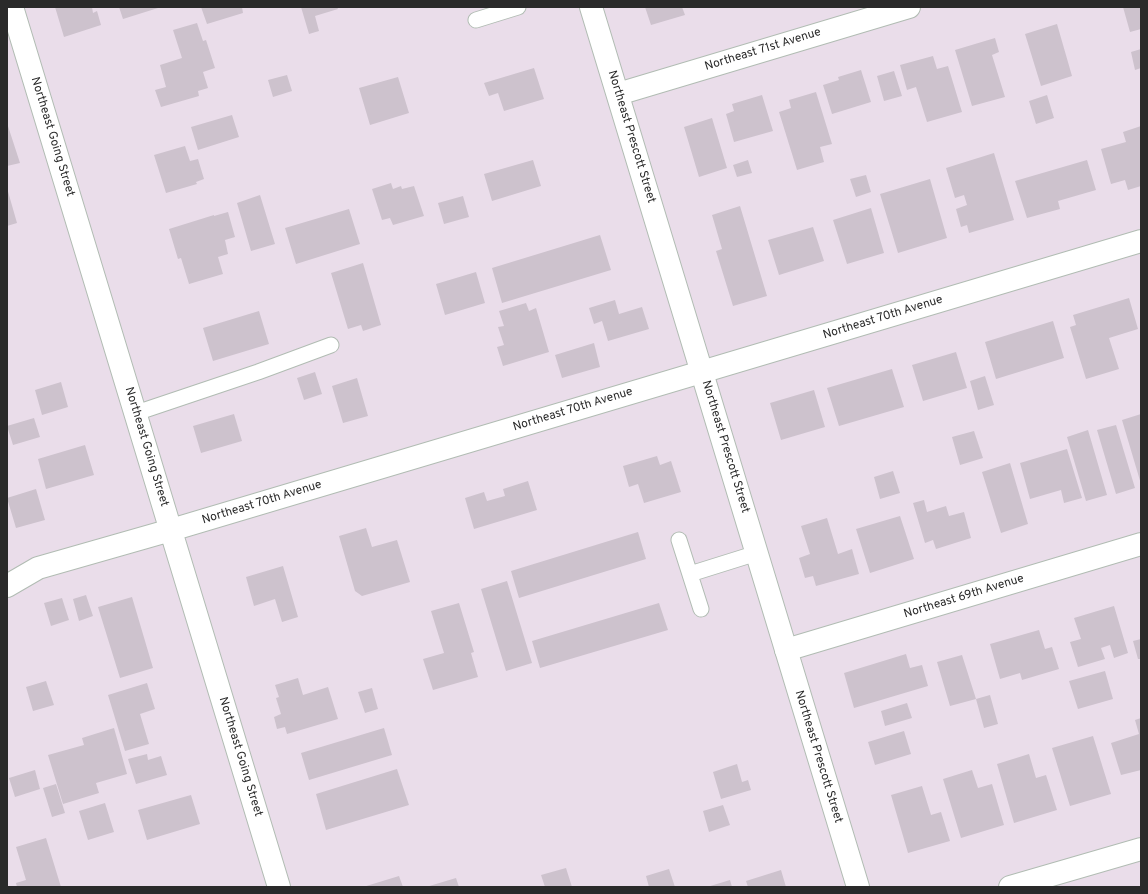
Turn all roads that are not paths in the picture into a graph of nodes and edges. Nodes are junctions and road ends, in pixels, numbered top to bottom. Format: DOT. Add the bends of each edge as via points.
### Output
graph roads {
  1 [pos="12,7"];
  2 [pos="518,7"];
  3 [pos="591,7"];
  4 [pos="909,7"];
  5 [pos="476,20"];
  6 [pos="618,94"];
  7 [pos="1141,241"];
  8 [pos="331,346"];
  9 [pos="702,372"];
  10 [pos="136,412"];
  11 [pos="171,530"];
  12 [pos="679,540"];
  13 [pos="1141,544"];
  14 [pos="757,553"];
  15 [pos="690,574"];
  16 [pos="7,586"];
  17 [pos="701,609"];
  18 [pos="786,650"];
  19 [pos="1141,849"];
  20 [pos="279,887"];
  21 [pos="858,887"];
  22 [pos="1010,887"];
  1 -- 10 [label="street, Northeast Going Street"];
  2 -- 5 [label="lane"];
  3 -- 6 [label="street, Northeast Prescott Street"];
  4 -- 6 [label="street, Northeast 71st Avenue"];
  6 -- 9 [label="street, Northeast Prescott Street"];
  7 -- 9 [label="street, Northeast 70th Avenue"];
  8 -- 10 [label="lane"];
  9 -- 11 [label="street, Northeast 70th Avenue"];
  9 -- 14 [label="street, Northeast Prescott Street"];
  10 -- 11 [label="street, Northeast Going Street"];
  11 -- 16 [label="street, Northeast 70th Avenue" via="38,568"];
  11 -- 20 [label="street, Northeast Going Street"];
  12 -- 15 [label="lane"];
  13 -- 18 [label="street, Northeast 69th Avenue"];
  14 -- 15 [label="lane"];
  14 -- 18 [label="street, Northeast Prescott Street"];
  15 -- 17 [label="lane"];
  18 -- 21 [label="street, Northeast Prescott Street"];
  19 -- 22 [label="street"];
}
